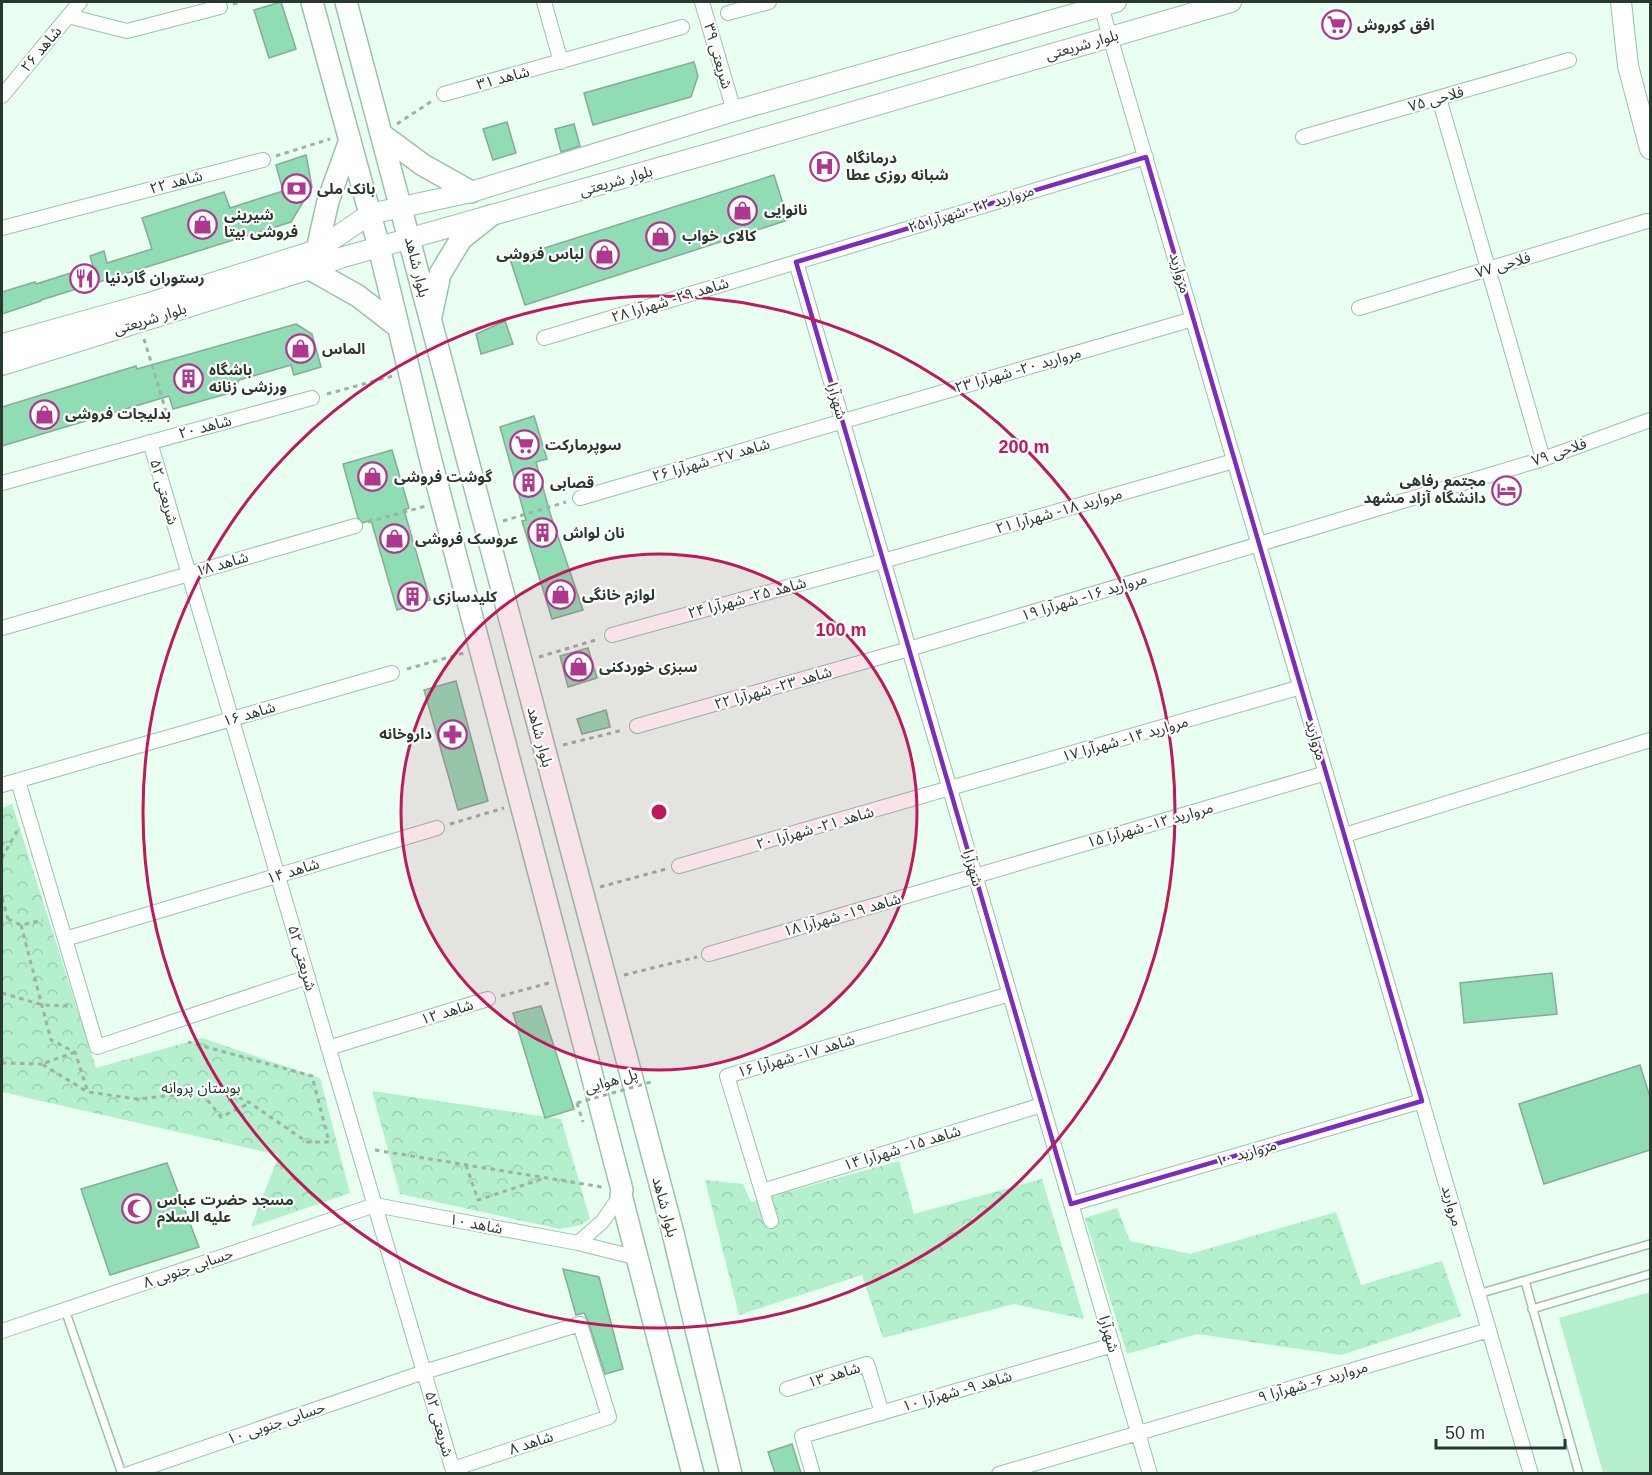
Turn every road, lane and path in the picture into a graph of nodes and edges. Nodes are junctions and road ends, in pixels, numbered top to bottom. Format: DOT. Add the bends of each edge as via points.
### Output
graph roads {
  1 [pos="80,2"];
  2 [pos="312,2"];
  3 [pos="346,2"];
  4 [pos="544,2"];
  5 [pos="702,2"];
  6 [pos="769,2"];
  7 [pos="1231,2"];
  8 [pos="1622,2"];
  9 [pos="1109,4"];
  10 [pos="220,8"];
  11 [pos="728,13"];
  12 [pos="68,16"];
  13 [pos="682,27"];
  14 [pos="1110,37"];
  15 [pos="1569,60"];
  16 [pos="561,62"];
  17 [pos="444,94"];
  18 [pos="2,96"];
  19 [pos="1439,98"];
  20 [pos="734,111"];
  21 [pos="381,134"];
  22 [pos="349,136"];
  23 [pos="1303,137"];
  24 [pos="1650,145"];
  25 [pos="1146,157"];
  26 [pos="262,160"];
  27 [pos="471,192"];
  28 [pos="402,206"];
  29 [pos="370,214"];
  30 [pos="490,216"];
  31 [pos="1647,221"];
  32 [pos="2,228"];
  33 [pos="410,238"];
  34 [pos="379,247"];
  35 [pos="313,260"];
  36 [pos="796,262"];
  37 [pos="1488,269"];
  38 [pos="1359,308"];
  39 [pos="1193,319"];
  40 [pos="430,320"];
  41 [pos="139,322"];
  42 [pos="398,327"];
  43 [pos="544,338"];
  44 [pos="2,344"];
  45 [pos="2,365"];
  46 [pos="409,372"];
  47 [pos="312,398"];
  48 [pos="1650,420"];
  49 [pos="843,422"];
  50 [pos="174,435"];
  51 [pos="150,442"];
  52 [pos="1543,459"];
  53 [pos="1234,461"];
  54 [pos="2,483"];
  55 [pos="580,498"];
  56 [pos="442,501"];
  57 [pos="355,526"];
  58 [pos="484,526"];
  59 [pos="1259,544"];
  60 [pos="883,561"];
  61 [pos="189,574"];
  62 [pos="2,628"];
  63 [pos="612,635"];
  64 [pos="480,648"];
  65 [pos="909,649"];
  66 [pos="520,662"];
  67 [pos="392,673"];
  68 [pos="1301,687"];
  69 [pos="232,719"];
  70 [pos="636,726"];
  71 [pos="1650,740"];
  72 [pos="543,750"];
  73 [pos="1326,773"];
  74 [pos="18,781"];
  75 [pos="2,785"];
  76 [pos="950,790"];
  77 [pos="520,803"];
  78 [pos="27,815"];
  79 [pos="437,828"];
  80 [pos="1345,835"];
  81 [pos="2,858"];
  82 [pos="679,866"];
  83 [pos="278,876"];
  84 [pos="975,876"];
  85 [pos="581,892"];
  86 [pos="2,898"];
  87 [pos="58,916"];
  88 [pos="8,919"];
  89 [pos="2,921"];
  90 [pos="21,925"];
  91 [pos="65,939"];
  92 [pos="709,954"];
  93 [pos="308,977"];
  94 [pos="566,979"];
  95 [pos="605,980"];
  96 [pos="2,993"];
  97 [pos="1010,994"];
  98 [pos="488,999"];
  99 [pos="43,1005"];
  100 [pos="86,1008"];
  101 [pos="188,1042"];
  102 [pos="328,1048"];
  103 [pos="75,1052"];
  104 [pos="2,1063"];
  105 [pos="42,1064"];
  106 [pos="651,1082"];
  107 [pos="88,1092"];
  108 [pos="201,1092"];
  109 [pos="1422,1101"];
  110 [pos="250,1103"];
  111 [pos="1042,1105"];
  112 [pos="583,1122"];
  113 [pos="358,1148"];
  114 [pos="465,1164"];
  115 [pos="547,1178"];
  116 [pos="762,1191"];
  117 [pos="621,1193"];
  118 [pos="1071,1204"];
  119 [pos="375,1205"];
  120 [pos="771,1221"];
  121 [pos="578,1243"];
  122 [pos="1650,1244"];
  123 [pos="638,1258"];
  124 [pos="1650,1274"];
  125 [pos="1525,1281"];
  126 [pos="1478,1294"];
  127 [pos="1533,1308"];
  128 [pos="65,1310"];
  129 [pos="1489,1330"];
  130 [pos="2,1331"];
  131 [pos="1113,1345"];
  132 [pos="424,1372"];
  133 [pos="787,1389"];
  134 [pos="882,1413"];
  135 [pos="1138,1433"];
  136 [pos="453,1471"];
  137 [pos="122,1473"];
  138 [pos="128,1473"];
  139 [pos="693,1473"];
  140 [pos="731,1473"];
  141 [pos="813,1473"];
  142 [pos="999,1473"];
  143 [pos="1150,1473"];
  144 [pos="1531,1473"];
  145 [pos="1579,1473"];
  1 -- 12 [label="street, شاهد ۲۶"];
  2 -- 22 [label="main road"];
  3 -- 21 [label="main road, بلوار شاهد"];
  4 -- 16 [label="street"];
  5 -- 20 [label="street, شریعتی ۳۹"];
  6 -- 11 [label="street"];
  7 -- 14 [label="main road, بلوار شریعتی"];
  8 -- 24 [label="main road" via="1628,66"];
  9 -- 14 [label="street, مروارید"];
  9 -- 20 [label="main road, بلوار شریعتی"];
  10 -- 12 [label="street" via="128,31"];
  12 -- 18 [label="street, شاهد ۲۶"];
  13 -- 16 [label="street, شاهد ۳۱"];
  14 -- 25 [label="street, مروارید"];
  14 -- 30 [label="main road, بلوار شریعتی"];
  15 -- 19 [label="street, فلاحی ۷۵"];
  16 -- 17 [label="street, شاهد ۳۱"];
  17 -- 21 [label="path"];
  19 -- 23 [label="street, فلاحی ۷۵"];
  19 -- 37 [label="street"];
  20 -- 27 [label="main road, بلوار شریعتی"];
  21 -- 27 [label="main road" via="423,165"];
  21 -- 28 [label="main road, بلوار شاهد"];
  22 -- 26 [label="path"];
  22 -- 29 [label="main road"];
  22 -- 35 [label="main road"];
  25 -- 36 [label="street, مروارید ۲۲- شهرآرا ۲۵"];
  25 -- 39 [label="street, مروارید"];
  26 -- 32 [label="street, شاهد ۲۲"];
  27 -- 28 [label="main road, بلوار شریعتی"];
  28 -- 29 [label="main road, بلوار شریعتی"];
  28 -- 33 [label="main road, بلوار شاهد"];
  29 -- 34 [label="main road"];
  29 -- 35 [label="main road, بلوار شریعتی"];
  30 -- 33 [label="main road, بلوار شریعتی"];
  30 -- 40 [label="main road" via="462,239 440,274"];
  31 -- 37 [label="street, فلاحی ۷۷"];
  33 -- 34 [label="main road, بلوار شریعتی"];
  33 -- 40 [label="main road, بلوار شاهد"];
  34 -- 35 [label="main road, بلوار شریعتی" via="340,258"];
  34 -- 42 [label="main road"];
  35 -- 41 [label="main road, بلوار شریعتی"];
  35 -- 42 [label="main road"];
  35 -- 44 [label="main road, بلوار شریعتی"];
  36 -- 43 [label="street, شاهد ۲۹- شهرآرا ۲۸"];
  36 -- 49 [label="street, شهرآرا"];
  37 -- 38 [label="street, فلاحی ۷۷"];
  37 -- 52 [label="street"];
  39 -- 49 [label="street, مروارید ۲۰- شهرآرا ۲۳"];
  39 -- 53 [label="street, مروارید"];
  40 -- 58 [label="main road, بلوار شاهد"];
  41 -- 45 [label="main road, بلوار شریعتی"];
  41 -- 50 [label="path"];
  42 -- 46 [label="main road"];
  46 -- 47 [label="path"];
  46 -- 56 [label="main road"];
  47 -- 50 [label="street, شاهد ۲۰"];
  48 -- 52 [label="street, فلاحی ۷۹"];
  49 -- 55 [label="street, شاهد ۲۷- شهرآرا ۲۶"];
  49 -- 60 [label="street, شهرآرا"];
  50 -- 51 [label="street, شاهد ۲۰"];
  51 -- 54 [label="street, شاهد ۲۰"];
  51 -- 61 [label="street, شریعتی ۵۲"];
  52 -- 59 [label="street, فلاحی ۷۹"];
  53 -- 59 [label="street, مروارید"];
  53 -- 60 [label="street, مروارید ۱۸- شهرآرا ۲۱"];
  55 -- 58 [label="path"];
  56 -- 57 [label="path"];
  56 -- 64 [label="main road"];
  57 -- 61 [label="street, شاهد ۱۸"];
  58 -- 66 [label="main road, بلوار شاهد"];
  59 -- 65 [label="street, مروارید ۱۶- شهرآرا ۱۹"];
  59 -- 68 [label="street, مروارید"];
  60 -- 63 [label="street, شاهد ۲۵- شهرآرا ۲۴"];
  60 -- 65 [label="street, شهرآرا"];
  61 -- 62 [label="street, شاهد ۱۸"];
  61 -- 69 [label="street, شریعتی ۵۲"];
  63 -- 66 [label="path"];
  64 -- 67 [label="path"];
  64 -- 77 [label="main road"];
  65 -- 70 [label="street, شاهد ۲۳- شهرآرا ۲۲"];
  65 -- 76 [label="street, شهرآرا"];
  66 -- 72 [label="main road, بلوار شاهد"];
  67 -- 69 [label="street, شاهد ۱۶"];
  68 -- 73 [label="street, مروارید"];
  68 -- 76 [label="street, مروارید ۱۴- شهرآرا ۱۷"];
  69 -- 74 [label="street, شاهد ۱۶"];
  69 -- 83 [label="street, شریعتی ۵۲"];
  70 -- 72 [label="path"];
  71 -- 80 [label="street"];
  72 -- 85 [label="main road, بلوار شاهد"];
  73 -- 80 [label="street, مروارید"];
  73 -- 84 [label="street, مروارید ۱۲- شهرآرا ۱۵"];
  74 -- 75 [label="street, شاهد ۱۶"];
  74 -- 78 [label="street"];
  76 -- 82 [label="street, شاهد ۲۱- شهرآرا ۲۰"];
  76 -- 84 [label="street, شهرآرا"];
  77 -- 79 [label="path"];
  77 -- 94 [label="main road"];
  78 -- 81 [label="path"];
  78 -- 87 [label="street"];
  79 -- 83 [label="street, شاهد ۱۴"];
  80 -- 109 [label="street, مروارید"];
  82 -- 85 [label="path"];
  83 -- 91 [label="street, شاهد ۱۴"];
  83 -- 93 [label="street, شریعتی ۵۲"];
  84 -- 92 [label="street, شاهد ۱۹- شهرآرا ۱۸"];
  84 -- 97 [label="street, شهرآرا"];
  85 -- 95 [label="main road, بلوار شاهد"];
  86 -- 88 [label="path"];
  87 -- 90 [label="path"];
  87 -- 91 [label="street"];
  88 -- 89 [label="path"];
  88 -- 90 [label="path"];
  90 -- 99 [label="path"];
  91 -- 100 [label="street"];
  92 -- 95 [label="path"];
  93 -- 100 [label="street" via="97,1047"];
  93 -- 102 [label="street, شریعتی ۵۲"];
  94 -- 98 [label="path, شاهد ۱۲"];
  94 -- 117 [label="main road"];
  95 -- 140 [label="main road, بلوار شاهد"];
  96 -- 99 [label="path"];
  97 -- 111 [label="street, شهرآرا"];
  97 -- 116 [label="street, شاهد ۱۷- شهرآرا ۱۶" via="727,1076"];
  98 -- 102 [label="street, شاهد ۱۲"];
  99 -- 100 [label="path"];
  99 -- 103 [label="path" via="51,1040"];
  101 -- 110 [label="path" via="312,1076 329,1142 307,1142"];
  102 -- 113 [label="street, شریعتی ۵۲"];
  103 -- 105 [label="path"];
  103 -- 107 [label="path"];
  104 -- 105 [label="path"];
  105 -- 107 [label="path"];
  106 -- 112 [label="path, پل هوایی, bridge" via="578,1103"];
  107 -- 108 [label="path" via="137,1099"];
  108 -- 110 [label="path" via="221,1088"];
  108 -- 110 [label="path" via="221,1118"];
  109 -- 118 [label="street, مروارید ۱۰"];
  109 -- 126 [label="street, مروارید"];
  111 -- 116 [label="street, شاهد ۱۵- شهرآرا ۱۴"];
  111 -- 118 [label="street, شهرآرا"];
  113 -- 114 [label="path"];
  113 -- 119 [label="street, شریعتی ۵۲"];
  114 -- 115 [label="path"];
  114 -- 115 [label="path" via="478,1200"];
  115 -- 117 [label="path"];
  116 -- 120 [label="street, شاهد ۱۷- شهرآرا ۱۶"];
  117 -- 121 [label="street" via="602,1222"];
  117 -- 123 [label="main road"];
  118 -- 131 [label="street, شهرآرا"];
  119 -- 121 [label="street, شاهد ۱۰"];
  119 -- 128 [label="street, حسابی جنوبی ۸"];
  119 -- 132 [label="street, شریعتی ۵۲"];
  121 -- 123 [label="street, شاهد ۱۰"];
  122 -- 125 [label="lane"];
  123 -- 139 [label="main road"];
  124 -- 127 [label="lane"];
  125 -- 126 [label="lane"];
  125 -- 127 [label="lane"];
  126 -- 129 [label="street, مروارید"];
  127 -- 145 [label="lane"];
  128 -- 130 [label="street, حسابی جنوبی ۸"];
  128 -- 137 [label="lane"];
  129 -- 135 [label="street, مروارید ۶- شهرآرا ۹"];
  129 -- 144 [label="street, مروارید"];
  131 -- 134 [label="street, شاهد ۹- شهرآرا ۱۰"];
  131 -- 135 [label="street, شهرآرا"];
  132 -- 136 [label="street, شریعتی ۵۲"];
  132 -- 136 [label="street, شاهد ۸" via="580,1324 609,1417"];
  132 -- 138 [label="street, حسابی جنوبی ۱۰"];
  133 -- 134 [label="street, شاهد ۱۳" via="867,1364"];
  134 -- 141 [label="street, شاهد ۹- شهرآرا ۱۰" via="802,1436"];
  135 -- 142 [label="street, مروارید ۶- شهرآرا ۹"];
  135 -- 143 [label="street, شهرآرا"];
}
